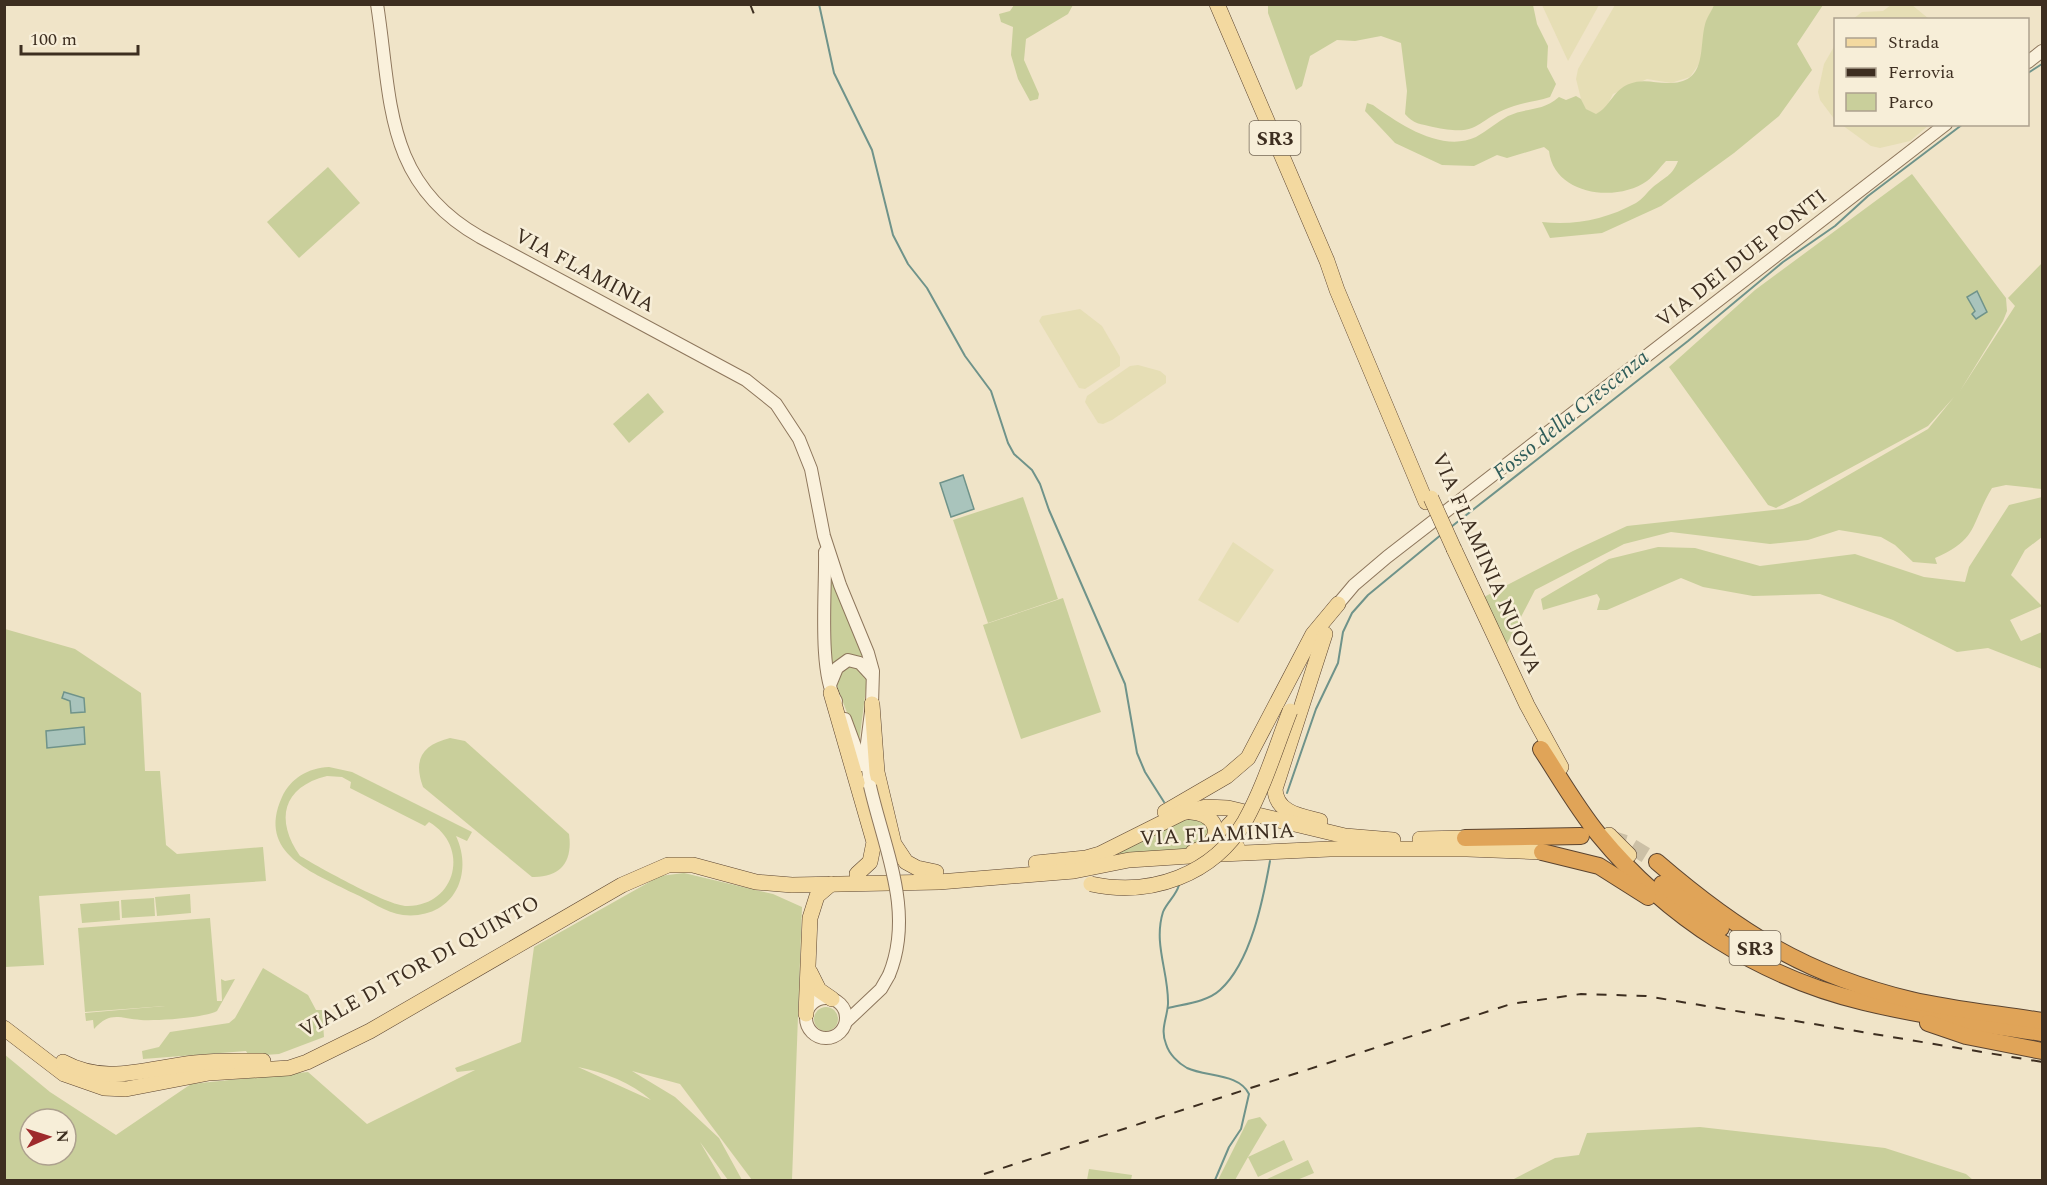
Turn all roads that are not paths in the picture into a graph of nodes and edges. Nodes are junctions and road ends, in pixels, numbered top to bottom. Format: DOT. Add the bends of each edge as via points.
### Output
graph roads {
  1 [pos="377,4"];
  2 [pos="1217,4"];
  3 [pos="2043,51"];
  4 [pos="2029,61"];
  5 [pos="1943,126"];
  6 [pos="824,536"];
  7 [pos="1451,551"];
  8 [pos="1338,604"];
  9 [pos="1325,634"];
  10 [pos="872,677"];
  11 [pos="831,689"];
  12 [pos="872,704"];
  13 [pos="1260,737"];
  14 [pos="1541,749"];
  15 [pos="1276,779"];
  16 [pos="870,786"];
  17 [pos="1182,813"];
  18 [pos="1266,818"];
  19 [pos="1581,836"];
  20 [pos="1131,838"];
  21 [pos="1465,838"];
  22 [pos="1390,840"];
  23 [pos="1542,852"];
  24 [pos="1255,853"];
  25 [pos="1629,855"];
  26 [pos="1179,857"];
  27 [pos="1657,862"];
  28 [pos="936,872"];
  29 [pos="1046,872"];
  30 [pos="857,874"];
  31 [pos="831,884"];
  32 [pos="792,885"];
  33 [pos="810,918"];
  34 [pos="1685,918"];
  35 [pos="808,966"];
  36 [pos="1902,998"];
  37 [pos="835,1001"];
  38 [pos="868,1002"];
  39 [pos="1882,1006"];
  40 [pos="807,1014"];
  41 [pos="4,1016"];
  42 [pos="2043,1021"];
  43 [pos="846,1022"];
  44 [pos="4,1028"];
  45 [pos="2043,1033"];
  46 [pos="2043,1051"];
  1 -- 6 [label="street, VIA FLAMINIA" via="387,96 395,131 411,170 432,197 473,233 764,392 786,417 802,445"];
  2 -- 7 [label="main road, VIA FLAMINIA NUOVA / SR3, bridge"];
  3 -- 4 [label="street"];
  5 -- 8 [label="street, VIA DEI DUE PONTI" via="1387,557"];
  6 -- 10 [label="street, VIA FLAMINIA" via="867,649"];
  6 -- 11 [label="street, VIA FLAMINIA" via="826,654"];
  7 -- 14 [label="main road, VIA FLAMINIA NUOVA / SR3" via="1506,683"];
  7 -- 25 [label="main road, VIA FLAMINIA NUOVA / SR3" via="1545,739 1590,811"];
  8 -- 9 [label="main road"];
  8 -- 13 [label="main road" via="1313,634"];
  9 -- 15 [label="main road"];
  9 -- 29 [label="main road, bridge" via="1250,811 1219,853 1198,869 1165,883 1133,888 1091,884"];
  10 -- 11 [label="street" via="863,664 848,660 837,668"];
  10 -- 12 [label="street, VIA FLAMINIA"];
  11 -- 16 [label="street, VIA FLAMINIA"];
  11 -- 30 [label="main road" via="874,842 870,862"];
  12 -- 16 [label="street, VIA FLAMINIA" via="866,744"];
  12 -- 28 [label="main road" via="877,772 894,844 909,863"];
  13 -- 15 [label="main road" via="1270,754"];
  13 -- 20 [label="main road" via="1239,768 1150,821"];
  14 -- 34 [label="highway, SR3" via="1607,845"];
  15 -- 22 [label="main road" via="1276,797 1288,812"];
  16 -- 38 [label="street, VIA FLAMINIA, bridge" via="900,908 900,938 889,975"];
  17 -- 18 [label="main road, VIA FLAMINIA" via="1222,807"];
  17 -- 20 [label="main road, VIA FLAMINIA"];
  17 -- 26 [label="main road" via="1206,815 1216,832 1207,847"];
  18 -- 22 [label="main road, VIA FLAMINIA" via="1345,836"];
  18 -- 24 [label="main road" via="1239,818 1228,826 1233,844"];
  19 -- 21 [label="highway"];
  20 -- 28 [label="main road, VIA FLAMINIA" via="1086,858"];
  21 -- 22 [label="main road, VIA FLAMINIA"];
  23 -- 24 [label="main road, VIA FLAMINIA" via="1467,849"];
  23 -- 34 [label="highway" via="1599,866"];
  24 -- 26 [label="main road, VIA FLAMINIA"];
  25 -- 36 [label="highway, SR3" via="1706,920 1770,956 1850,988"];
  26 -- 29 [label="main road, VIA FLAMINIA"];
  27 -- 36 [label="highway" via="1723,917 1785,955 1837,978"];
  28 -- 30 [label="main road, VIA FLAMINIA"];
  29 -- 31 [label="main road, VIA FLAMINIA" via="939,882"];
  30 -- 41 [label="main road, VIALE DI TOR DI QUINTO" via="768,874 694,856 658,858 634,868 365,1024 285,1060 209,1061 129,1075 94,1074 63,1062"];
  31 -- 32 [label="main road, VIA FLAMINIA"];
  31 -- 33 [label="main road" via="817,896"];
  32 -- 33 [label="main road" via="805,898"];
  32 -- 44 [label="main road, VIALE DI TOR DI QUINTO" via="756,882 687,864 655,869 370,1031 289,1068 208,1073 126,1089 104,1088 64,1074"];
  33 -- 35 [label="main road"];
  34 -- 39 [label="highway, SR3" via="1731,949 1792,979"];
  35 -- 37 [label="main road" via="816,987"];
  35 -- 40 [label="main road"];
  36 -- 42 [label="highway, SR3"];
  37 -- 38 [label="street"];
  37 -- 40 [label="street" via="817,1000"];
  37 -- 43 [label="street" via="845,1013"];
  38 -- 43 [label="street, VIA FLAMINIA"];
  39 -- 45 [label="highway, SR3"];
  39 -- 46 [label="highway" via="1966,1036"];
  40 -- 43 [label="street" via="810,1030 822,1038 839,1034"];
}
